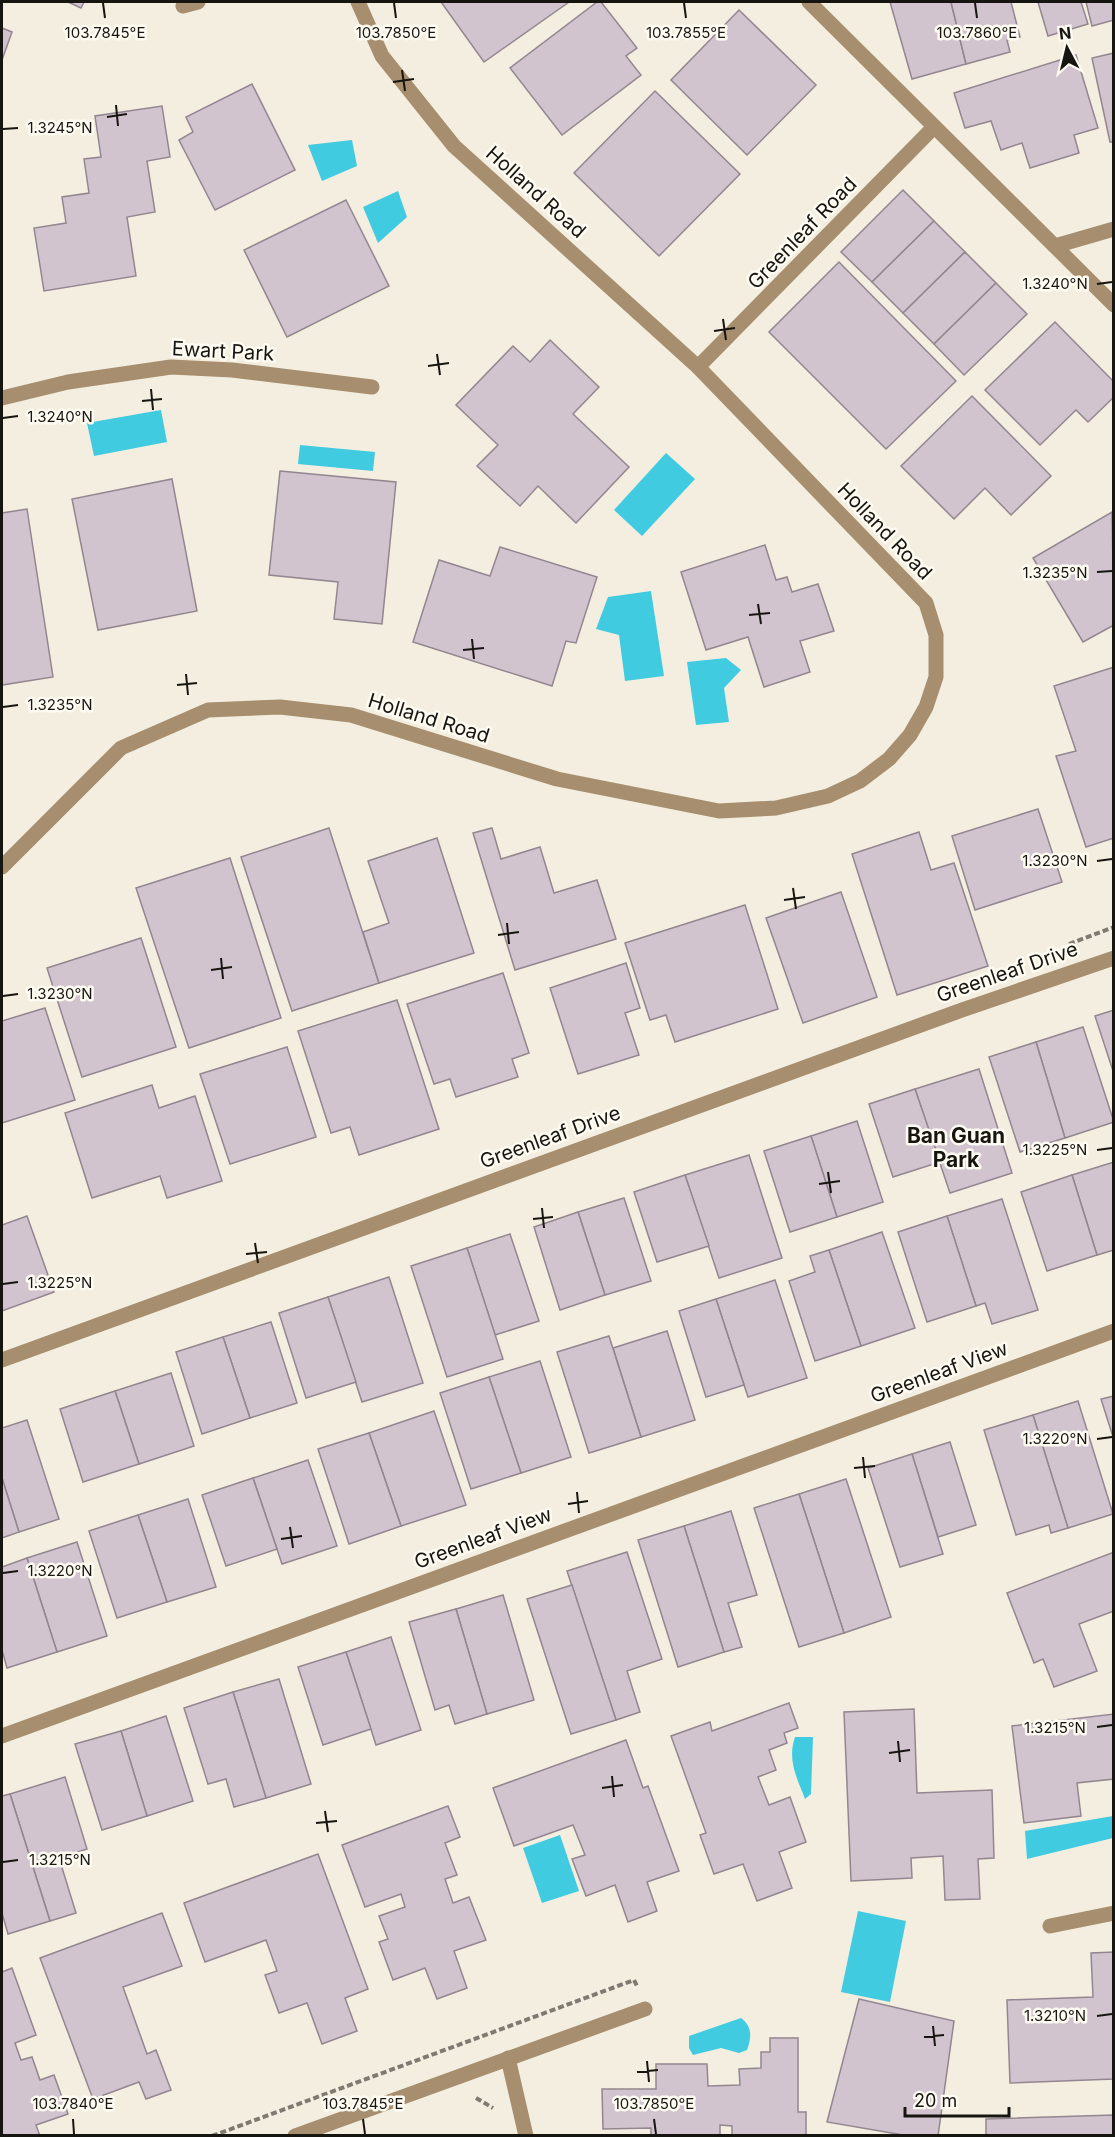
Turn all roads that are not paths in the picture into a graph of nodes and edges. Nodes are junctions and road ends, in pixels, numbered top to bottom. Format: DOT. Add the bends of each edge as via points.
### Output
graph roads {
  1 [pos="198,2"];
  2 [pos="358,2"];
  3 [pos="809,2"];
  4 [pos="183,6"];
  5 [pos="934,127"];
  6 [pos="1113,229"];
  7 [pos="1055,246"];
  8 [pos="1113,305"];
  9 [pos="698,367"];
  10 [pos="372,387"];
  11 [pos="2,398"];
  12 [pos="2,867"];
  13 [pos="1113,958"];
  14 [pos="1113,1331"];
  15 [pos="2,1360"];
  16 [pos="2,1736"];
  17 [pos="1113,1913"];
  18 [pos="1050,1926"];
  19 [pos="645,2009"];
  20 [pos="508,2058"];
  21 [pos="295,2136"];
  22 [pos="526,2136"];
  1 -- 4 [label="street"];
  2 -- 9 [label="street, Holland Road" via="382,56 454,146"];
  3 -- 5 [label="street"];
  5 -- 7 [label="street"];
  5 -- 9 [label="street, Greenleaf Road"];
  6 -- 7 [label="street"];
  7 -- 8 [label="street"];
  9 -- 12 [label="street, Holland Road" via="926,603 936,635 936,677 926,707 910,735 889,759 860,781 828,796 776,808 719,811 556,779 351,716 280,707 208,711 122,748"];
  10 -- 11 [label="street, Ewart Park" via="232,370 171,367 69,382"];
  13 -- 15 [label="street, Greenleaf Drive" via="883,1038"];
  14 -- 16 [label="street, Greenleaf View"];
  17 -- 18 [label="street"];
  19 -- 20 [label="street"];
  20 -- 21 [label="street"];
  20 -- 22 [label="street"];
}
